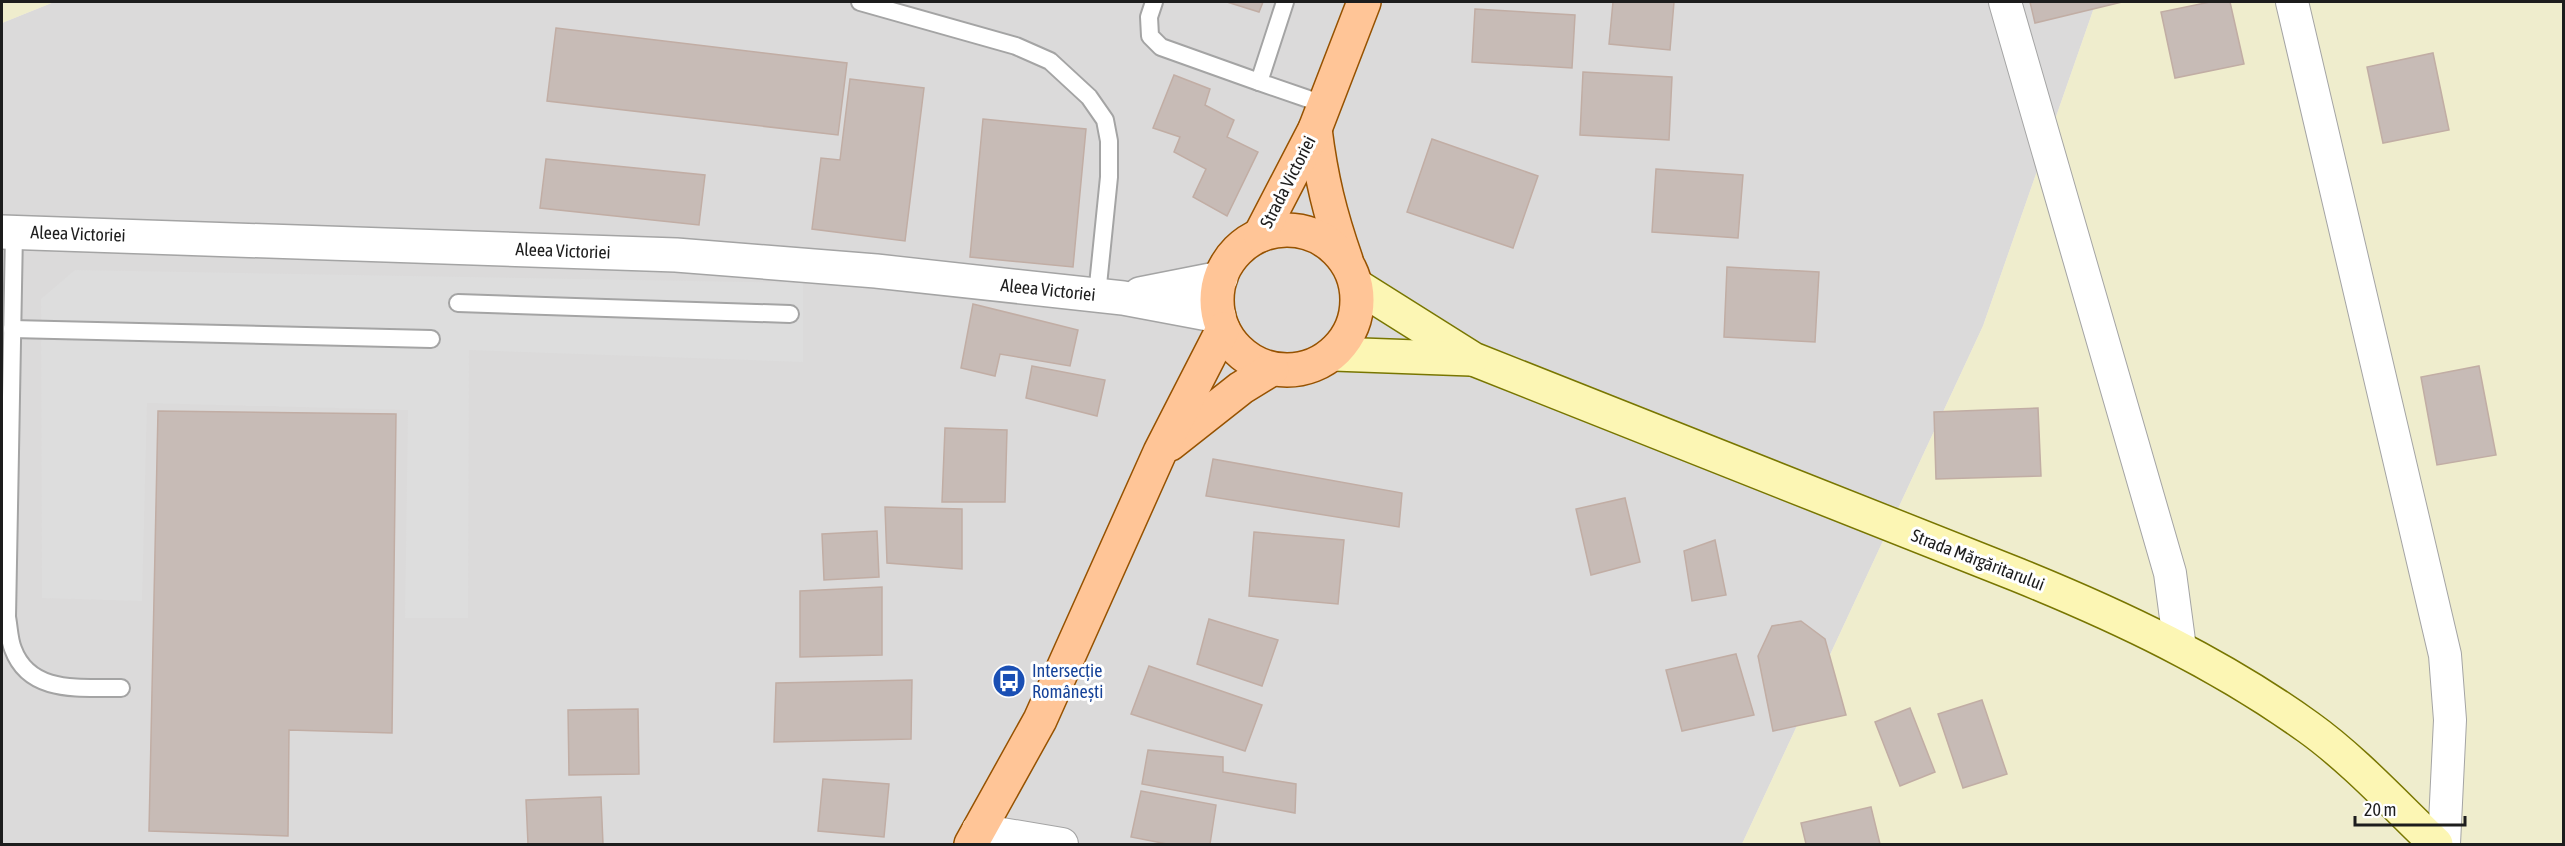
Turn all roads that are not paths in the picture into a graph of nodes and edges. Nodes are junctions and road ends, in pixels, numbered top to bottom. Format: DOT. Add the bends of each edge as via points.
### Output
graph roads {
  1 [pos="860,2"];
  2 [pos="1154,2"];
  3 [pos="1285,2"];
  4 [pos="1364,2"];
  5 [pos="2005,2"];
  6 [pos="2292,2"];
  7 [pos="1259,82"];
  8 [pos="1319,116"];
  9 [pos="8,232"];
  10 [pos="1260,235"];
  11 [pos="1352,274"];
  12 [pos="1221,278"];
  13 [pos="1110,296"];
  14 [pos="458,303"];
  15 [pos="790,314"];
  16 [pos="1221,323"];
  17 [pos="12,329"];
  18 [pos="431,339"];
  19 [pos="1334,354"];
  20 [pos="1473,359"];
  21 [pos="1272,369"];
  22 [pos="1160,452"];
  23 [pos="2180,648"];
  24 [pos="121,688"];
  25 [pos="975,837"];
  26 [pos="1062,844"];
  27 [pos="2436,844"];
  28 [pos="2444,844"];
  1 -- 13 [label="lane" via="1017,46 1050,61 1089,97 1105,120 1109,141"];
  2 -- 7 [label="lane" via="1149,17 1150,36 1161,46"];
  3 -- 7 [label="lane"];
  4 -- 8 [label="main road, Strada Victoriei"];
  5 -- 23 [label="street" via="2170,573"];
  6 -- 28 [label="street" via="2445,655 2450,720"];
  7 -- 8 [label="lane"];
  8 -- 10 [label="main road, Strada Victoriei"];
  8 -- 11 [label="main road, Strada Victoriei" via="1321,177 1329,212"];
  9 -- 13 [label="street, Aleea Victoriei" via="676,255"];
  9 -- 17 [label="lane"];
  10 -- 11 [label="main road" via="1284,230 1309,233 1330,244"];
  10 -- 12 [label="main road" via="1229,260"];
  11 -- 19 [label="main road" via="1358,310 1350,334"];
  11 -- 20 [label="main road, Strada Mărgăritarului"];
  12 -- 13 [label="street, Aleea Victoriei"];
  12 -- 16 [label="main road" via="1217,297"];
  13 -- 16 [label="street, Aleea Victoriei"];
  14 -- 15 [label="lane"];
  16 -- 21 [label="main road" via="1235,347 1252,361"];
  16 -- 22 [label="main road"];
  17 -- 18 [label="lane"];
  17 -- 24 [label="lane" via="7,617 13,650 31,676 53,686"];
  19 -- 20 [label="main road, Strada Mărgăritarului"];
  19 -- 21 [label="main road" via="1315,365 1294,370"];
  20 -- 23 [label="main road, Strada Mărgăritarului" via="2068,596"];
  21 -- 22 [label="main road" via="1241,388"];
  22 -- 25 [label="main road" via="1040,720"];
  23 -- 27 [label="main road, Strada Mărgăritarului" via="2310,728"];
  25 -- 26 [label="street"];
}
